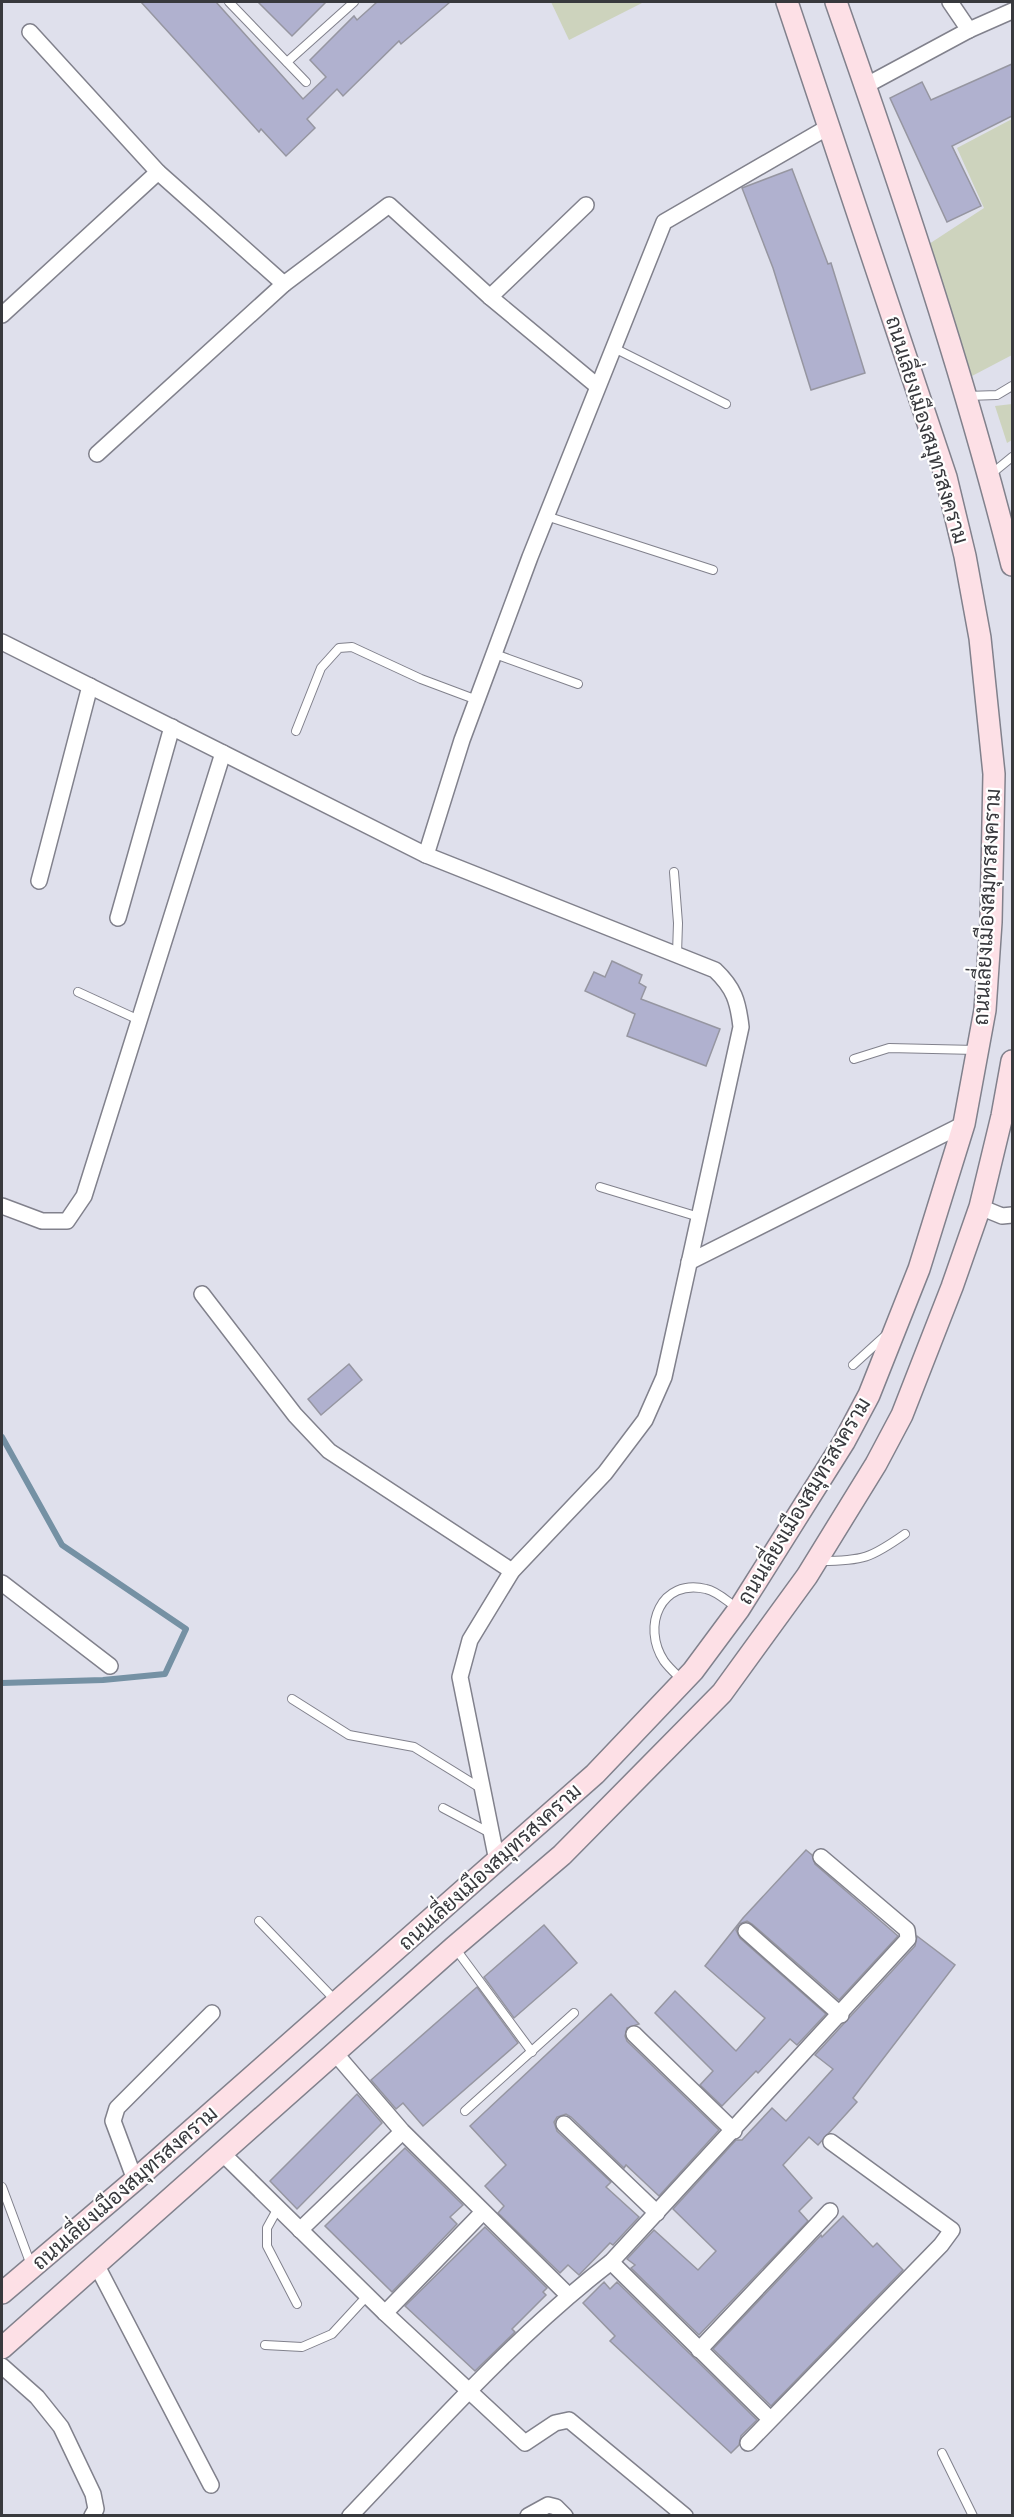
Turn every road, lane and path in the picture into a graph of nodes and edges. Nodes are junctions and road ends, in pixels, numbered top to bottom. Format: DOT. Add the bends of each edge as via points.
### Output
graph roads {
  1 [pos="229,2"];
  2 [pos="354,2"];
  3 [pos="787,2"];
  4 [pos="836,2"];
  5 [pos="950,2"];
  6 [pos="1012,11"];
  7 [pos="969,30"];
  8 [pos="30,32"];
  9 [pos="287,62"];
  10 [pos="306,82"];
  11 [pos="865,86"];
  12 [pos="830,126"];
  13 [pos="158,172"];
  14 [pos="586,205"];
  15 [pos="284,284"];
  16 [pos="490,297"];
  17 [pos="2,315"];
  18 [pos="612,347"];
  19 [pos="596,386"];
  20 [pos="1012,386"];
  21 [pos="966,396"];
  22 [pos="726,404"];
  23 [pos="97,454"];
  24 [pos="1012,457"];
  25 [pos="990,475"];
  26 [pos="546,516"];
  27 [pos="1012,565"];
  28 [pos="713,570"];
  29 [pos="2,642"];
  30 [pos="495,654"];
  31 [pos="578,684"];
  32 [pos="90,686"];
  33 [pos="477,700"];
  34 [pos="172,727"];
  35 [pos="296,731"];
  36 [pos="223,753"];
  37 [pos="426,855"];
  38 [pos="674,872"];
  39 [pos="39,881"];
  40 [pos="118,918"];
  41 [pos="677,955"];
  42 [pos="78,992"];
  43 [pos="139,1020"];
  44 [pos="978,1050"];
  45 [pos="854,1059"];
  46 [pos="1012,1061"];
  47 [pos="1007,1115"];
  48 [pos="964,1124"];
  49 [pos="600,1186"];
  50 [pos="2,1206"];
  51 [pos="980,1207"];
  52 [pos="1012,1215"];
  53 [pos="699,1216"];
  54 [pos="690,1262"];
  55 [pos="202,1294"];
  56 [pos="894,1328"];
  57 [pos="853,1365"];
  58 [pos="905,1534"];
  59 [pos="816,1561"];
  60 [pos="512,1571"];
  61 [pos="2,1583"];
  62 [pos="739,1609"];
  63 [pos="110,1666"];
  64 [pos="683,1682"];
  65 [pos="292,1699"];
  66 [pos="483,1790"];
  67 [pos="443,1808"];
  68 [pos="492,1834"];
  69 [pos="821,1857"];
  70 [pos="497,1861"];
  71 [pos="259,1921"];
  72 [pos="746,1931"];
  73 [pos="454,1947"];
  74 [pos="337,2002"];
  75 [pos="212,2013"];
  76 [pos="573,2013"];
  77 [pos="841,2015"];
  78 [pos="634,2034"];
  79 [pos="532,2052"];
  80 [pos="335,2053"];
  81 [pos="465,2111"];
  82 [pos="564,2124"];
  83 [pos="734,2131"];
  84 [pos="401,2133"];
  85 [pos="831,2142"];
  86 [pos="221,2152"];
  87 [pos="135,2181"];
  88 [pos="2,2187"];
  89 [pos="278,2208"];
  90 [pos="831,2211"];
  91 [pos="657,2212"];
  92 [pos="482,2213"];
  93 [pos="300,2230"];
  94 [pos="611,2262"];
  95 [pos="96,2264"];
  96 [pos="32,2268"];
  97 [pos="2,2293"];
  98 [pos="568,2295"];
  99 [pos="367,2296"];
  100 [pos="297,2304"];
  101 [pos="385,2313"];
  102 [pos="266,2344"];
  103 [pos="2,2348"];
  104 [pos="699,2350"];
  105 [pos="2,2366"];
  106 [pos="468,2392"];
  107 [pos="770,2419"];
  108 [pos="748,2443"];
  109 [pos="942,2453"];
  110 [pos="211,2485"];
  111 [pos="92,2516"];
  112 [pos="350,2516"];
  113 [pos="528,2516"];
  114 [pos="565,2516"];
  115 [pos="684,2516"];
  116 [pos="974,2516"];
  1 -- 9 [label="lane"];
  2 -- 9 [label="lane"];
  3 -- 12 [label="main road, ถนนเลี่ยงเมืองสมุทรสงคราม"];
  4 -- 11 [label="main road, ถนนเลี่ยงเมืองสมุทรสงคราม"];
  5 -- 7 [label="street"];
  6 -- 7 [label="street"];
  7 -- 11 [label="street"];
  8 -- 13 [label="street"];
  9 -- 10 [label="lane"];
  11 -- 21 [label="main road, ถนนเลี่ยงเมืองสมุทรสงคราม"];
  12 -- 18 [label="street" via="664,222"];
  12 -- 44 [label="main road, ถนนเลี่ยงเมืองสมุทรสงคราม" via="946,477 980,638 994,774 991,922"];
  13 -- 15 [label="street"];
  13 -- 17 [label="street"];
  14 -- 16 [label="street"];
  15 -- 16 [label="street" via="389,205"];
  15 -- 23 [label="street"];
  16 -- 19 [label="street"];
  18 -- 19 [label="street"];
  18 -- 22 [label="lane"];
  19 -- 26 [label="street"];
  20 -- 21 [label="lane" via="997,395"];
  21 -- 25 [label="main road, ถนนเลี่ยงเมืองสมุทรสงคราม"];
  24 -- 25 [label="lane"];
  25 -- 27 [label="main road, ถนนเลี่ยงเมืองสมุทรสงคราม"];
  26 -- 28 [label="lane"];
  26 -- 30 [label="street"];
  29 -- 32 [label="street"];
  30 -- 31 [label="lane"];
  30 -- 33 [label="street"];
  32 -- 34 [label="street"];
  32 -- 39 [label="street"];
  33 -- 35 [label="lane" via="352,647 339,648 321,668"];
  33 -- 37 [label="street"];
  34 -- 36 [label="street"];
  34 -- 40 [label="street"];
  36 -- 37 [label="street"];
  36 -- 43 [label="street"];
  37 -- 41 [label="street"];
  38 -- 41 [label="lane"];
  41 -- 53 [label="street" via="715,970 729,983 739,1008 741,1027"];
  42 -- 43 [label="lane"];
  43 -- 50 [label="street" via="84,1196 68,1221 42,1221"];
  44 -- 45 [label="lane" via="889,1048"];
  44 -- 48 [label="main road, ถนนเลี่ยงเมืองสมุทรสงคราม"];
  46 -- 47 [label="main road, ถนนเลี่ยงเมืองสมุทรสงคราม"];
  47 -- 51 [label="main road, ถนนเลี่ยงเมืองสมุทรสงคราม"];
  48 -- 54 [label="street"];
  48 -- 56 [label="main road, ถนนเลี่ยงเมืองสมุทรสงคราม" via="919,1269"];
  49 -- 53 [label="lane"];
  51 -- 52 [label="street" via="1002,1216"];
  51 -- 59 [label="main road, ถนนเลี่ยงเมืองสมุทรสงคราม" via="902,1415"];
  53 -- 54 [label="street"];
  54 -- 60 [label="street" via="664,1377 645,1420 605,1473"];
  55 -- 60 [label="street" via="295,1415 329,1450"];
  56 -- 57 [label="lane"];
  56 -- 62 [label="main road, ถนนเลี่ยงเมืองสมุทรสงคราม" via="869,1395 844,1442"];
  58 -- 59 [label="lane" via="877,1554 855,1561"];
  59 -- 73 [label="main road, ถนนเลี่ยงเมืองสมุทรสงคราม" via="723,1693 562,1855"];
  60 -- 66 [label="street" via="470,1640 460,1677"];
  61 -- 63 [label="street"];
  62 -- 64 [label="main road, ถนนเลี่ยงเมืองสมุทรสงคราม"];
  62 -- 64 [label="lane" via="708,1589 684,1587 664,1598 655,1615 655,1638 664,1661"];
  64 -- 70 [label="main road, ถนนเลี่ยงเมืองสมุทรสงคราม" via="595,1774"];
  65 -- 66 [label="lane" via="349,1735 414,1747"];
  66 -- 68 [label="street"];
  67 -- 68 [label="lane"];
  68 -- 70 [label="street"];
  69 -- 77 [label="street" via="907,1930 908,1939"];
  70 -- 74 [label="main road, ถนนเลี่ยงเมืองสมุทรสงคราม"];
  71 -- 74 [label="lane"];
  72 -- 77 [label="street"];
  73 -- 79 [label="lane"];
  73 -- 80 [label="main road, ถนนเลี่ยงเมืองสมุทรสงคราม"];
  74 -- 87 [label="main road, ถนนเลี่ยงเมืองสมุทรสงคราม"];
  75 -- 87 [label="street" via="117,2108 113,2121"];
  76 -- 79 [label="lane"];
  77 -- 83 [label="street"];
  78 -- 83 [label="street"];
  79 -- 81 [label="lane"];
  80 -- 86 [label="main road, ถนนเลี่ยงเมืองสมุทรสงคราม"];
  80 -- 98 [label="street" via="402,2131"];
  82 -- 91 [label="street"];
  83 -- 91 [label="street"];
  84 -- 93 [label="street"];
  85 -- 107 [label="street" via="952,2230"];
  86 -- 89 [label="street"];
  86 -- 95 [label="main road, ถนนเลี่ยงเมืองสมุทรสงคราม"];
  87 -- 96 [label="main road, ถนนเลี่ยงเมืองสมุทรสงคราม"];
  88 -- 96 [label="lane"];
  89 -- 93 [label="street"];
  89 -- 100 [label="lane" via="267,2228 267,2246"];
  90 -- 104 [label="street"];
  91 -- 94 [label="street"];
  92 -- 101 [label="street"];
  93 -- 99 [label="street"];
  94 -- 98 [label="street"];
  94 -- 104 [label="street"];
  95 -- 103 [label="main road, ถนนเลี่ยงเมืองสมุทรสงคราม"];
  95 -- 110 [label="street"];
  96 -- 97 [label="main road, ถนนเลี่ยงเมืองสมุทรสงคราม"];
  98 -- 106 [label="street"];
  99 -- 101 [label="street"];
  99 -- 102 [label="lane" via="332,2334 302,2347"];
  101 -- 106 [label="street"];
  104 -- 107 [label="street"];
  105 -- 111 [label="street" via="37,2397 62,2427 93,2494 96,2509"];
  106 -- 112 [label="street"];
  106 -- 115 [label="street" via="525,2443 555,2423 569,2420"];
  107 -- 108 [label="street"];
  109 -- 116 [label="lane"];
  113 -- 114 [label="street" via="548,2505"];
}
